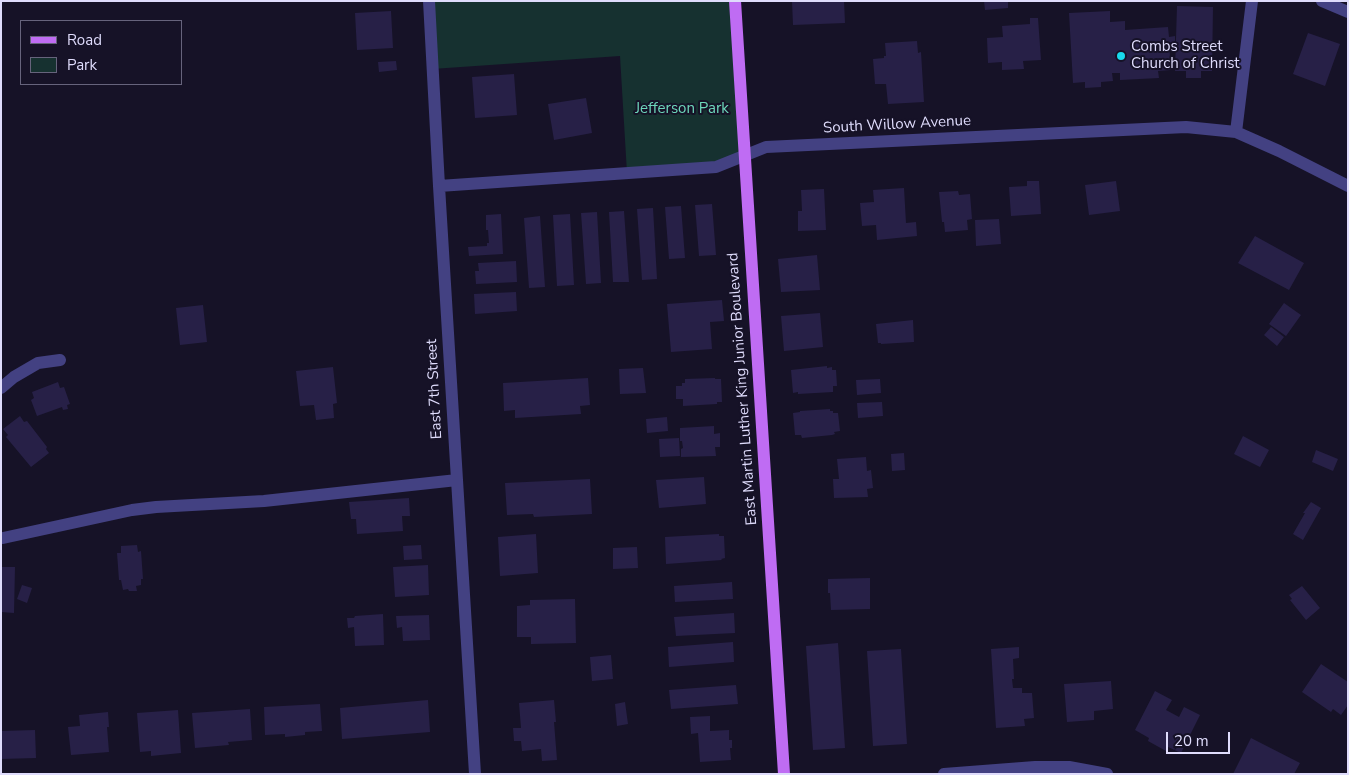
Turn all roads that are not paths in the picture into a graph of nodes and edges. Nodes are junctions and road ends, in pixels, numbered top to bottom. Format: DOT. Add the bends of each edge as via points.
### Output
graph roads {
  1 [pos="428,1"];
  2 [pos="735,1"];
  3 [pos="1252,1"];
  4 [pos="1322,1"];
  5 [pos="1348,12"];
  6 [pos="1236,132"];
  7 [pos="744,156"];
  8 [pos="439,186"];
  9 [pos="1348,186"];
  10 [pos="60,360"];
  11 [pos="1,388"];
  12 [pos="457,480"];
  13 [pos="3,538"];
  14 [pos="475,774"];
  15 [pos="784,774"];
  16 [pos="944,774"];
  17 [pos="1107,774"];
  1 -- 8 [label="street, East 7th Street"];
  2 -- 7 [label="main road, East Martin Luther King Junior Boulevard"];
  3 -- 6 [label="street"];
  4 -- 5 [label="street"];
  6 -- 7 [label="street, South Willow Avenue" via="1186,127 766,147"];
  6 -- 9 [label="street, South Willow Avenue"];
  7 -- 8 [label="street, South Willow Avenue" via="716,167"];
  7 -- 15 [label="main road, East Martin Luther King Junior Boulevard"];
  8 -- 12 [label="street, East 7th Street"];
  10 -- 11 [label="street" via="38,363"];
  12 -- 13 [label="street" via="264,501 132,510"];
  12 -- 14 [label="street, East 7th Street"];
  16 -- 17 [label="street" via="1068,767"];
}
